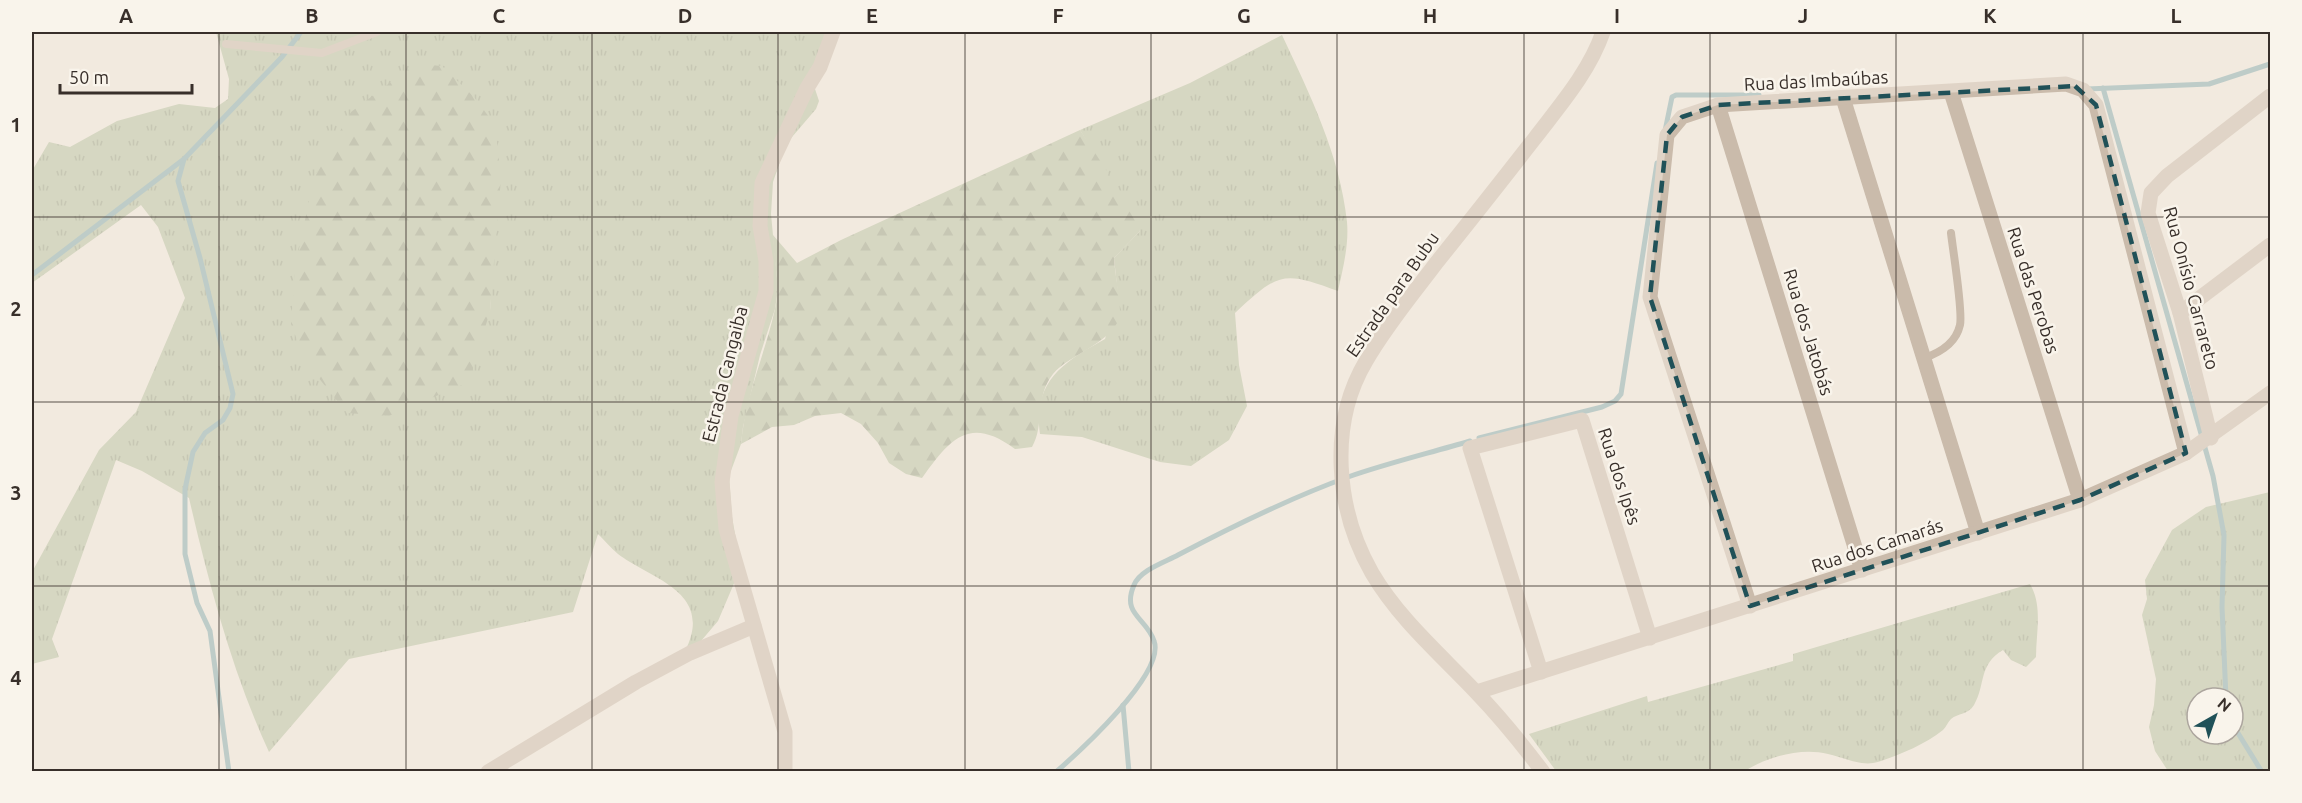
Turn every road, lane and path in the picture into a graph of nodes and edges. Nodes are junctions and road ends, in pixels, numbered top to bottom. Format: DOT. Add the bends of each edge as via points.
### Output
graph roads {
  1 [pos="377,32"];
  2 [pos="833,32"];
  3 [pos="1603,32"];
  4 [pos="226,44"];
  5 [pos="1951,92"];
  6 [pos="2271,96"];
  7 [pos="1843,98"];
  8 [pos="1718,105"];
  9 [pos="1951,232"];
  10 [pos="2271,245"];
  11 [pos="2180,313"];
  12 [pos="1924,358"];
  13 [pos="2271,393"];
  14 [pos="2211,438"];
  15 [pos="2186,453"];
  16 [pos="2080,500"];
  17 [pos="1978,533"];
  18 [pos="1862,570"];
  19 [pos="1750,606"];
  20 [pos="754,626"];
  21 [pos="1650,638"];
  22 [pos="1541,672"];
  23 [pos="1477,693"];
  24 [pos="488,771"];
  25 [pos="785,771"];
  26 [pos="1543,771"];
  1 -- 4 [label="lane" via="322,54"];
  2 -- 20 [label="street, Estrada Cangaiba" via="820,67 762,183 760,226 766,291 731,416 724,457 726,529"];
  3 -- 23 [label="street, Estrada para Bubu" via="1574,88 1405,303 1365,362 1345,415 1340,464 1346,501 1372,572 1416,631"];
  5 -- 7 [label="street, Rua das Imbaúbas"];
  5 -- 15 [label="street, Rua das Imbaúbas" via="2066,84 2090,96"];
  5 -- 16 [label="street, Rua das Perobas"];
  6 -- 11 [label="street, Rua Onísio Carrareto" via="2167,176 2151,193 2148,213"];
  7 -- 8 [label="street, Rua das Imbaúbas"];
  7 -- 12 [label="street"];
  8 -- 18 [label="street, Rua dos Jatobás"];
  8 -- 19 [label="street, Rua das Imbaúbas" via="1682,117 1667,135 1650,297"];
  9 -- 12 [label="lane" via="1961,324 1953,340"];
  10 -- 11 [label="street"];
  11 -- 14 [label="street, Rua Onísio Carrareto"];
  12 -- 17 [label="street"];
  13 -- 14 [label="street, Rua dos Camarás"];
  14 -- 15 [label="street, Rua dos Camarás"];
  15 -- 16 [label="street, Rua dos Camarás"];
  16 -- 17 [label="street, Rua dos Camarás"];
  17 -- 18 [label="street, Rua dos Camarás"];
  18 -- 19 [label="street, Rua dos Camarás"];
  19 -- 21 [label="street, Rua dos Camarás"];
  20 -- 24 [label="street" via="690,653 636,682"];
  20 -- 25 [label="street, Estrada Cangaiba" via="785,732"];
  21 -- 22 [label="street, Rua dos Camarás"];
  21 -- 22 [label="street, Rua dos Ipês" via="1582,420 1470,448"];
  22 -- 23 [label="street, Rua dos Camarás"];
  23 -- 26 [label="street, Estrada para Bubu"];
}
